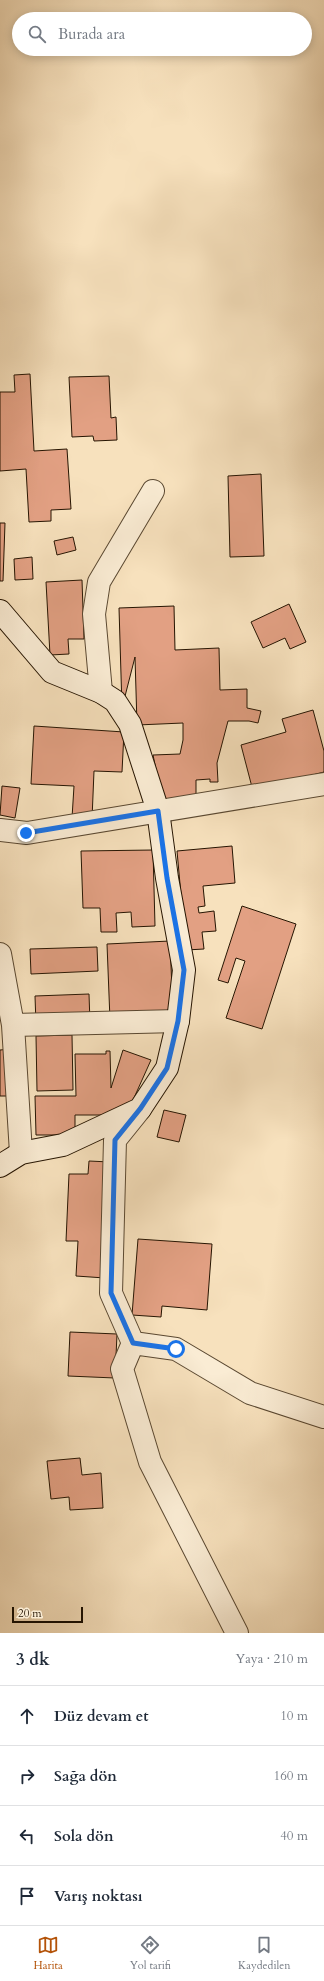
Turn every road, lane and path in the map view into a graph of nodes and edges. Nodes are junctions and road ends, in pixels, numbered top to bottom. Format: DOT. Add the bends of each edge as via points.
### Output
graph roads {
  1 [pos="153,491"];
  2 [pos="0,611"];
  3 [pos="101,692"];
  4 [pos="324,784"];
  5 [pos="158,811"];
  6 [pos="0,830"];
  7 [pos="0,954"];
  8 [pos="178,1021"];
  9 [pos="13,1026"];
  10 [pos="140,1109"];
  11 [pos="21,1153"];
  12 [pos="0,1166"];
  13 [pos="133,1343"];
  14 [pos="324,1417"];
  15 [pos="237,1633"];
  1 -- 3 [label="street" via="100,582 94,614"];
  2 -- 3 [label="street" via="52,672"];
  3 -- 5 [label="street" via="115,701 130,724"];
  4 -- 5 [label="street"];
  5 -- 6 [label="street" via="26,833"];
  5 -- 8 [label="street" via="184,970"];
  7 -- 9 [label="street"];
  8 -- 9 [label="street"];
  8 -- 10 [label="street" via="167,1068"];
  9 -- 11 [label="street"];
  10 -- 11 [label="street" via="63,1145"];
  10 -- 13 [label="street" via="115,1140 111,1293"];
  11 -- 12 [label="street"];
  13 -- 14 [label="street" via="176,1349 250,1393"];
  13 -- 15 [label="street" via="122,1369 150,1462"];
}
